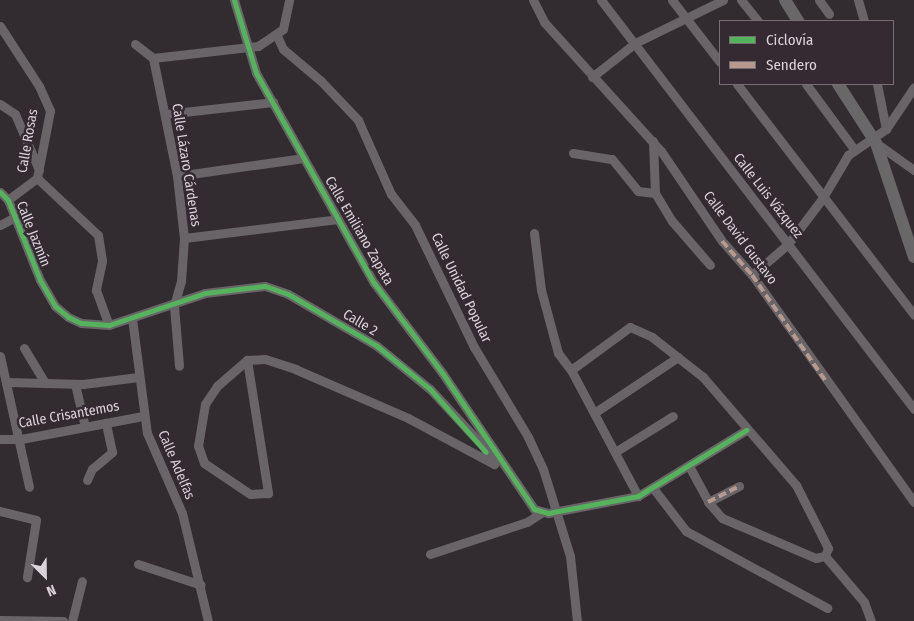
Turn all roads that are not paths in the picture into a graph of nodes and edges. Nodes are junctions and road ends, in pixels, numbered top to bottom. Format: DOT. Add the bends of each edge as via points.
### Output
graph roads {
  1 [pos="234,0"];
  2 [pos="289,0"];
  3 [pos="533,0"];
  4 [pos="601,0"];
  5 [pos="672,0"];
  6 [pos="723,0"];
  7 [pos="741,0"];
  8 [pos="785,0"];
  9 [pos="819,0"];
  10 [pos="858,0"];
  11 [pos="829,14"];
  12 [pos="687,20"];
  13 [pos="757,20"];
  14 [pos="797,20"];
  15 [pos="864,20"];
  16 [pos="1,29"];
  17 [pos="277,36"];
  18 [pos="135,44"];
  19 [pos="635,44"];
  20 [pos="248,48"];
  21 [pos="153,58"];
  22 [pos="719,61"];
  23 [pos="592,77"];
  24 [pos="738,85"];
  25 [pos="807,85"];
  26 [pos="839,85"];
  27 [pos="877,85"];
  28 [pos="914,87"];
  29 [pos="273,102"];
  30 [pos="0,104"];
  31 [pos="166,114"];
  32 [pos="886,128"];
  33 [pos="874,140"];
  34 [pos="653,141"];
  35 [pos="854,150"];
  36 [pos="573,153"];
  37 [pos="304,158"];
  38 [pos="914,170"];
  39 [pos="38,174"];
  40 [pos="177,176"];
  41 [pos="0,192"];
  42 [pos="656,193"];
  43 [pos="822,199"];
  44 [pos="8,200"];
  45 [pos="13,218"];
  46 [pos="338,219"];
  47 [pos="0,225"];
  48 [pos="534,232"];
  49 [pos="184,238"];
  50 [pos="788,244"];
  51 [pos="914,257"];
  52 [pos="710,265"];
  53 [pos="752,275"];
  54 [pos="174,306"];
  55 [pos="914,315"];
  56 [pos="132,318"];
  57 [pos="109,325"];
  58 [pos="24,348"];
  59 [pos="0,356"];
  60 [pos="678,357"];
  61 [pos="247,360"];
  62 [pos="179,366"];
  63 [pos="571,370"];
  64 [pos="139,377"];
  65 [pos="8,382"];
  66 [pos="45,383"];
  67 [pos="75,384"];
  68 [pos="914,409"];
  69 [pos="594,413"];
  70 [pos="143,416"];
  71 [pos="673,416"];
  72 [pos="106,423"];
  73 [pos="85,427"];
  74 [pos="746,430"];
  75 [pos="0,439"];
  76 [pos="21,439"];
  77 [pos="615,452"];
  78 [pos="494,464"];
  79 [pos="689,466"];
  80 [pos="508,470"];
  81 [pos="87,480"];
  82 [pos="739,486"];
  83 [pos="29,487"];
  84 [pos="653,488"];
  85 [pos="638,496"];
  86 [pos="708,502"];
  87 [pos="914,502"];
  88 [pos="0,511"];
  89 [pos="557,511"];
  90 [pos="541,513"];
  91 [pos="430,554"];
  92 [pos="825,556"];
  93 [pos="138,564"];
  94 [pos="27,577"];
  95 [pos="82,581"];
  96 [pos="201,585"];
  97 [pos="827,608"];
  98 [pos="0,620"];
  99 [pos="19,620"];
  100 [pos="63,621"];
  101 [pos="72,621"];
  102 [pos="208,621"];
  103 [pos="576,621"];
  104 [pos="871,621"];
  1 -- 20 [label="street, Calle Emiliano Zapata"];
  2 -- 17 [label="street" via="289,14"];
  3 -- 23 [label="street, Calle David Gustavo" via="544,22"];
  4 -- 19 [label="street, Calle Luis Vázquez"];
  5 -- 12 [label="street"];
  6 -- 12 [label="street"];
  7 -- 13 [label="street"];
  8 -- 14 [label="street"];
  9 -- 11 [label="street"];
  10 -- 15 [label="street"];
  12 -- 19 [label="street"];
  12 -- 22 [label="street"];
  16 -- 39 [label="street, Calle Rosas" via="39,86 50,111"];
  17 -- 20 [label="street"];
  17 -- 89 [label="street, Calle Unidad Popular" via="282,49 321,81 358,120 386,185 415,225 474,347 528,437"];
  18 -- 21 [label="street"];
  19 -- 23 [label="street"];
  19 -- 50 [label="street, Calle Luis Vázquez"];
  20 -- 21 [label="street"];
  20 -- 29 [label="street, Calle Emiliano Zapata" via="256,72"];
  21 -- 31 [label="street, Calle Lázaro Cárdenas"];
  23 -- 34 [label="street, Calle David Gustavo"];
  24 -- 43 [label="street"];
  25 -- 35 [label="street"];
  26 -- 33 [label="street"];
  27 -- 32 [label="street"];
  28 -- 32 [label="street"];
  29 -- 31 [label="street"];
  29 -- 37 [label="street, Calle Emiliano Zapata"];
  30 -- 39 [label="street" via="15,114"];
  31 -- 40 [label="street, Calle Lázaro Cárdenas"];
  32 -- 33 [label="street"];
  33 -- 35 [label="street"];
  33 -- 38 [label="street"];
  33 -- 51 [label="street"];
  34 -- 42 [label="street"];
  34 -- 53 [label="street, Calle David Gustavo" via="722,241"];
  35 -- 43 [label="street"];
  36 -- 42 [label="street" via="612,159 638,191"];
  37 -- 40 [label="street"];
  37 -- 46 [label="street, Calle Emiliano Zapata"];
  39 -- 44 [label="street, Calle Rosas"];
  39 -- 57 [label="street" via="98,235 102,261 95,282"];
  40 -- 49 [label="street, Calle Lázaro Cárdenas"];
  41 -- 44 [label="street, Calle Jazmín"];
  42 -- 52 [label="street" via="672,221"];
  43 -- 50 [label="street"];
  43 -- 55 [label="street"];
  44 -- 45 [label="street, Calle Jazmín"];
  45 -- 47 [label="street"];
  45 -- 57 [label="street, Calle Jazmín" via="55,306 81,323"];
  46 -- 49 [label="street"];
  46 -- 80 [label="street, Calle Emiliano Zapata" via="374,284 442,374"];
  48 -- 63 [label="street" via="548,322 558,353"];
  49 -- 54 [label="street, Calle Lázaro Cárdenas" via="181,280"];
  50 -- 53 [label="street"];
  50 -- 68 [label="street, Calle Luis Vázquez"];
  53 -- 87 [label="street, Calle David Gustavo"];
  54 -- 56 [label="street, Calle Jazmín"];
  54 -- 62 [label="street, Calle Lázaro Cárdenas"];
  54 -- 78 [label="street, Calle 2" via="205,294 233,289 265,286 288,294 376,346 430,389 483,446"];
  56 -- 57 [label="street, Calle Jazmín"];
  56 -- 64 [label="street, Calle Adelfas"];
  58 -- 66 [label="street"];
  59 -- 65 [label="street"];
  60 -- 63 [label="street" via="652,337 630,328"];
  60 -- 69 [label="street"];
  60 -- 74 [label="street" via="703,377"];
  61 -- 61 [label="street" via="217,386 204,404 199,454 204,464 229,483 250,494 268,493"];
  61 -- 78 [label="street" via="265,359 304,372 408,418"];
  63 -- 69 [label="street"];
  64 -- 67 [label="street"];
  64 -- 70 [label="street, Calle Adelfas"];
  65 -- 66 [label="street"];
  65 -- 76 [label="street"];
  66 -- 67 [label="street"];
  67 -- 73 [label="street"];
  69 -- 77 [label="street"];
  70 -- 72 [label="street, Calle Crisantemos"];
  70 -- 96 [label="street, Calle Adelfas" via="159,465 177,499"];
  71 -- 77 [label="street"];
  72 -- 73 [label="street, Calle Crisantemos"];
  72 -- 81 [label="street" via="110,455 92,469"];
  73 -- 76 [label="street, Calle Crisantemos"];
  74 -- 79 [label="street"];
  74 -- 92 [label="street" via="796,485 828,548"];
  75 -- 76 [label="street, Calle Crisantemos"];
  76 -- 83 [label="street"];
  77 -- 85 [label="street"];
  78 -- 80 [label="street"];
  79 -- 84 [label="street"];
  79 -- 86 [label="street"];
  80 -- 90 [label="street, Calle Emiliano Zapata" via="534,508"];
  82 -- 86 [label="street"];
  84 -- 85 [label="street"];
  84 -- 97 [label="street" via="686,531"];
  85 -- 89 [label="street"];
  86 -- 92 [label="street" via="722,518 816,558"];
  88 -- 94 [label="street" via="36,520"];
  89 -- 90 [label="street"];
  89 -- 103 [label="street, Calle Unidad Popular" via="570,556"];
  90 -- 91 [label="street" via="527,522"];
  92 -- 104 [label="street" via="864,602"];
  93 -- 96 [label="street"];
  95 -- 101 [label="street"];
  96 -- 102 [label="street, Calle Adelfas"];
  98 -- 99 [label="street"];
  99 -- 100 [label="street"];
}
